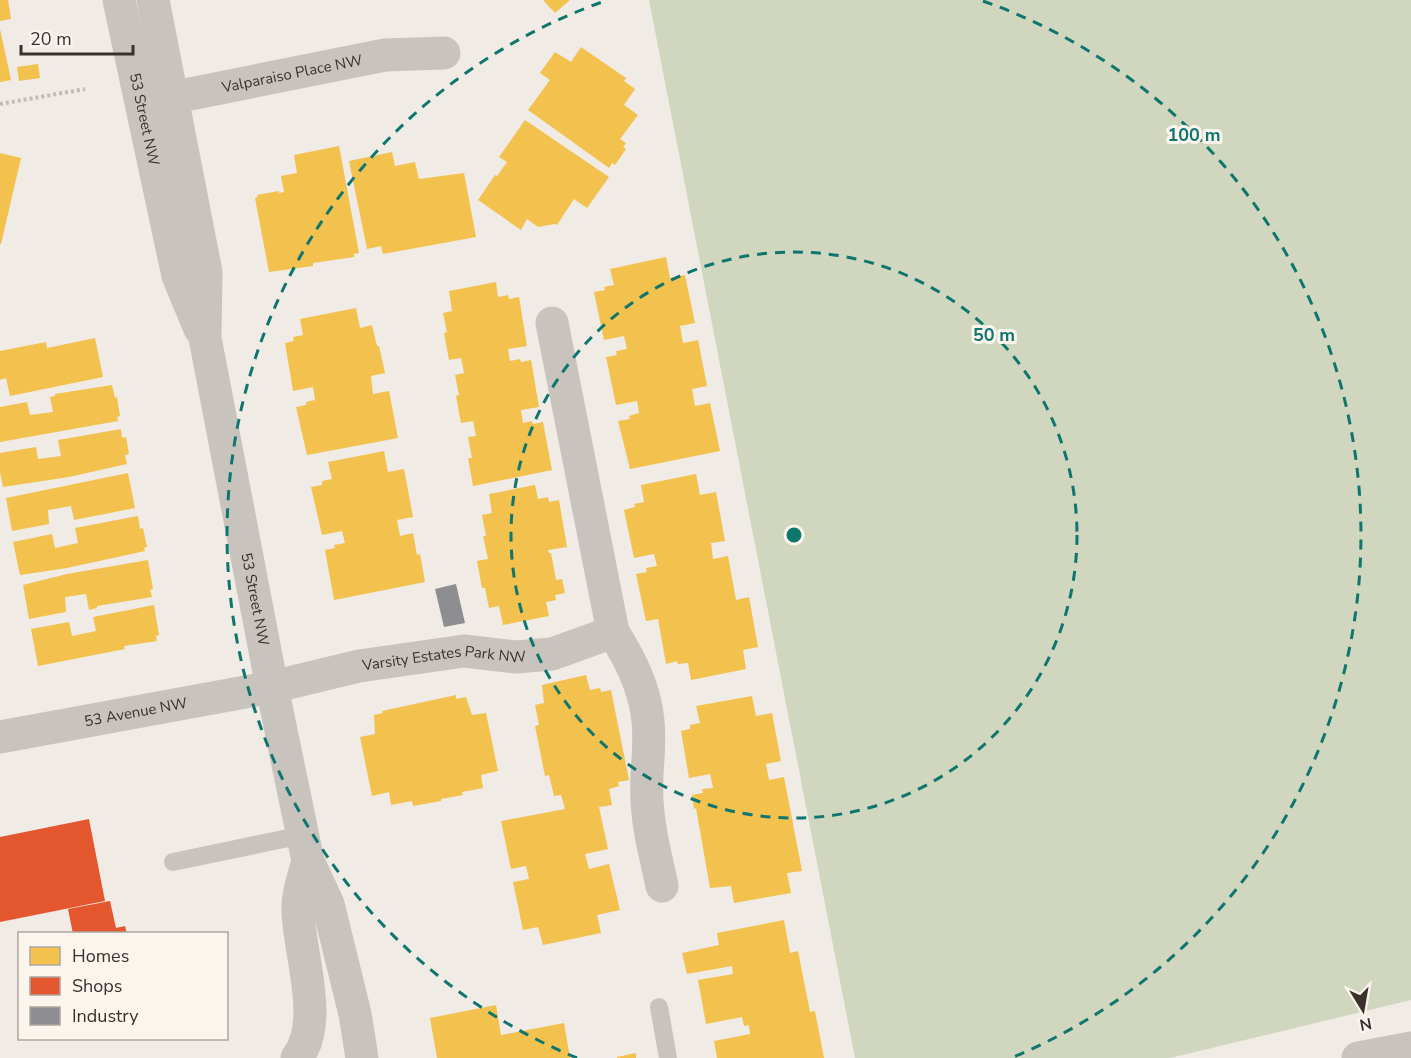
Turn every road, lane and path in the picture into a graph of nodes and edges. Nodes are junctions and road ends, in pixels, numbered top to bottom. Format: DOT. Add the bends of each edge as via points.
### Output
graph roads {
  1 [pos="119,0"];
  2 [pos="153,0"];
  3 [pos="444,53"];
  4 [pos="85,89"];
  5 [pos="172,98"];
  6 [pos="0,104"];
  7 [pos="140,104"];
  8 [pos="552,323"];
  9 [pos="205,339"];
  10 [pos="613,632"];
  11 [pos="272,687"];
  12 [pos="0,737"];
  13 [pos="305,848"];
  14 [pos="173,862"];
  15 [pos="662,886"];
  16 [pos="659,1007"];
  17 [pos="1411,1048"];
  18 [pos="297,1058"];
  19 [pos="362,1058"];
  20 [pos="668,1058"];
  21 [pos="1358,1058"];
  1 -- 7 [label="street, 53 Street NW"];
  2 -- 5 [label="street, 53 Street NW"];
  3 -- 5 [label="street, Valparaiso Place NW" via="385,55"];
  4 -- 6 [label="path"];
  5 -- 7 [label="street, Valparaiso Place NW"];
  5 -- 9 [label="street, 53 Street NW" via="206,272"];
  7 -- 9 [label="street, 53 Street NW" via="178,276"];
  8 -- 10 [label="street"];
  9 -- 11 [label="street, 53 Street NW"];
  10 -- 11 [label="street, Varsity Estates Park NW" via="552,654 516,657 464,651 359,666"];
  10 -- 15 [label="street" via="643,692 648,722 647,808"];
  11 -- 12 [label="street, 53 Avenue NW"];
  11 -- 13 [label="street, 53 Street NW"];
  13 -- 14 [label="lane"];
  13 -- 18 [label="street, 53 Street NW" via="297,909 311,1017"];
  13 -- 19 [label="street, 53 Street NW" via="328,904"];
  16 -- 20 [label="lane"];
  17 -- 21 [label="street"];
}
